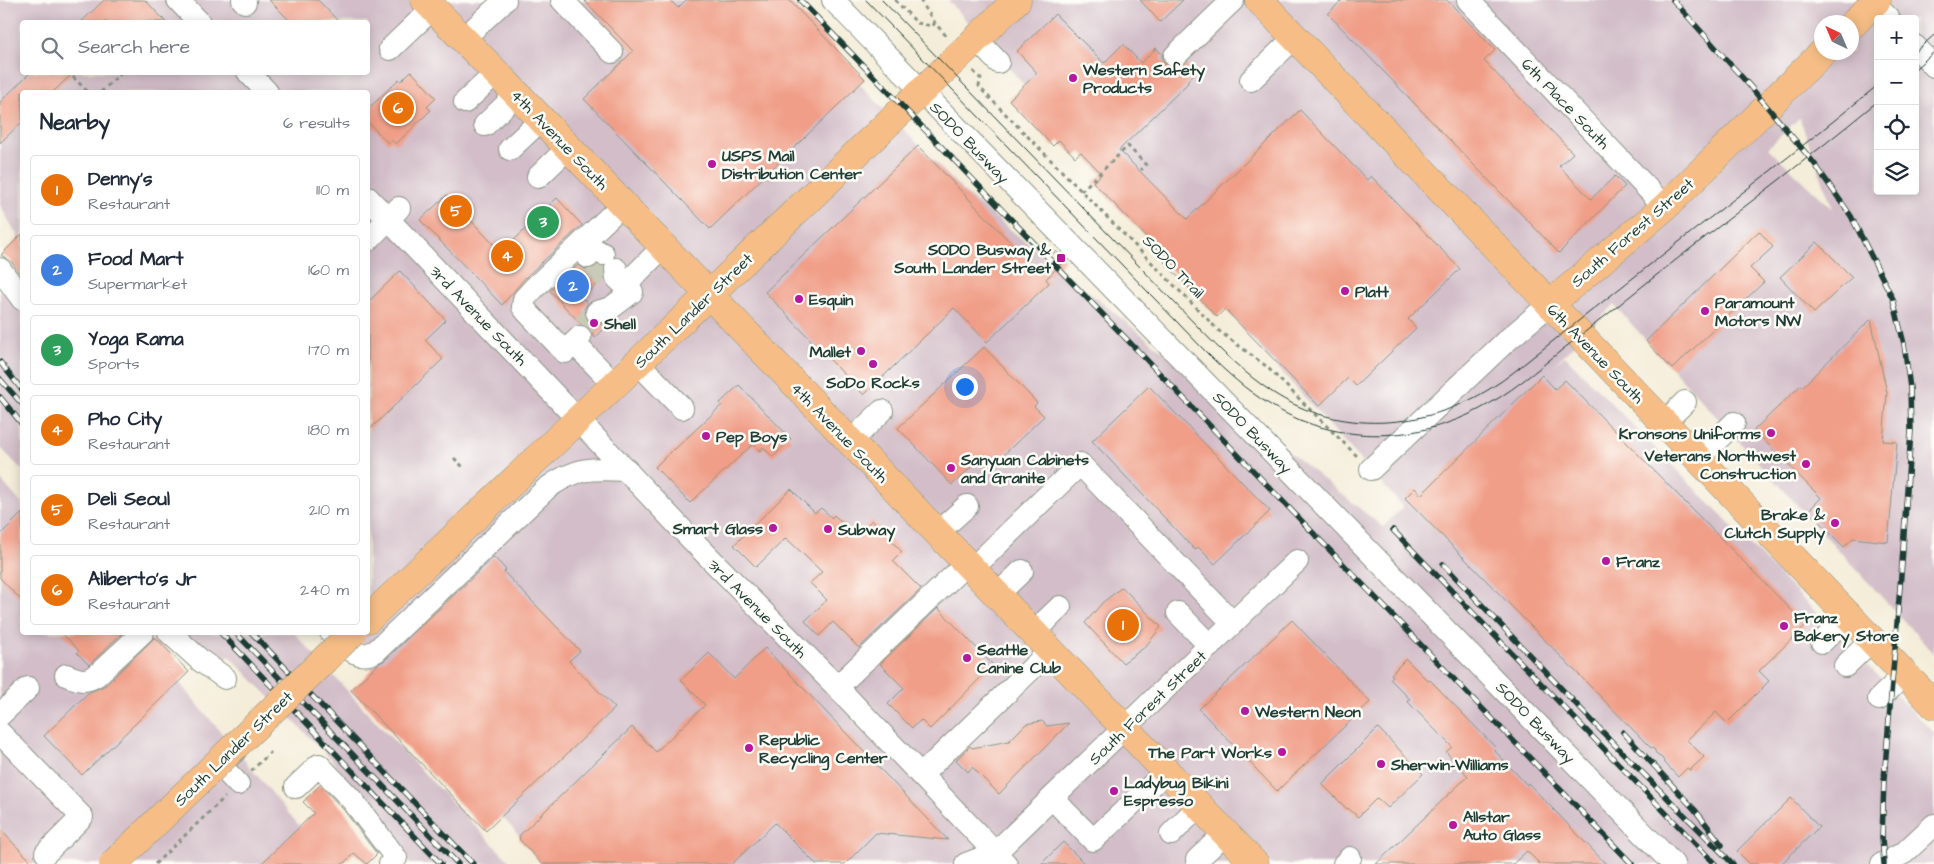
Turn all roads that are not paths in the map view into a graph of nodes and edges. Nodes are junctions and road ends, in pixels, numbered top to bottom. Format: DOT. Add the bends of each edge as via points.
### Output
graph roads {
  1 [pos="178,0"];
  2 [pos="505,0"];
  3 [pos="562,0"];
  4 [pos="833,0"];
  5 [pos="1017,0"];
  6 [pos="1232,0"];
  7 [pos="1259,0"];
  8 [pos="1468,0"];
  9 [pos="429,4"];
  10 [pos="1880,7"];
  11 [pos="197,20"];
  12 [pos="1859,20"];
  13 [pos="1294,37"];
  14 [pos="976,39"];
  15 [pos="463,40"];
  16 [pos="390,49"];
  17 [pos="1919,50"];
  18 [pos="612,52"];
  19 [pos="1175,56"];
  20 [pos="1815,60"];
  21 [pos="998,62"];
  22 [pos="1934,66"];
  23 [pos="496,72"];
  24 [pos="251,75"];
  25 [pos="1250,80"];
  26 [pos="265,90"];
  27 [pos="921,92"];
  28 [pos="517,94"];
  29 [pos="465,102"];
  30 [pos="541,120"];
  31 [pos="485,125"];
  32 [pos="568,148"];
  33 [pos="510,149"];
  34 [pos="538,177"];
  35 [pos="371,194"];
  36 [pos="623,204"];
  37 [pos="1665,207"];
  38 [pos="394,214"];
  39 [pos="370,238"];
  40 [pos="582,243"];
  41 [pos="663,247"];
  42 [pos="0,269"];
  43 [pos="610,272"];
  44 [pos="709,295"];
  45 [pos="20,296"];
  46 [pos="1550,304"];
  47 [pos="533,318"];
  48 [pos="592,326"];
  49 [pos="511,349"];
  50 [pos="638,363"];
  51 [pos="615,385"];
  52 [pos="1685,402"];
  53 [pos="682,408"];
  54 [pos="882,411"];
  55 [pos="579,420"];
  56 [pos="1664,423"];
  57 [pos="1734,423"];
  58 [pos="850,442"];
  59 [pos="1698,459"];
  60 [pos="1372,469"];
  61 [pos="627,470"];
  62 [pos="967,506"];
  63 [pos="937,533"];
  64 [pos="1297,561"];
  65 [pos="969,566"];
  66 [pos="1022,570"];
  67 [pos="997,596"];
  68 [pos="1060,606"];
  69 [pos="1178,613"];
  70 [pos="1848,616"];
  71 [pos="370,617"];
  72 [pos="1233,623"];
  73 [pos="140,635"];
  74 [pos="172,635"];
  75 [pos="334,635"];
  76 [pos="350,635"];
  77 [pos="1872,640"];
  78 [pos="1042,642"];
  79 [pos="1822,642"];
  80 [pos="1210,646"];
  81 [pos="1845,666"];
  82 [pos="1904,674"];
  83 [pos="66,675"];
  84 [pos="226,678"];
  85 [pos="836,687"];
  86 [pos="28,688"];
  87 [pos="1879,699"];
  88 [pos="1934,705"];
  89 [pos="0,715"];
  90 [pos="262,725"];
  91 [pos="1125,729"];
  92 [pos="0,733"];
  93 [pos="220,766"];
  94 [pos="1166,772"];
  95 [pos="921,775"];
  96 [pos="238,784"];
  97 [pos="198,787"];
  98 [pos="296,787"];
  99 [pos="1052,798"];
  100 [pos="1199,806"];
  101 [pos="1934,825"];
  102 [pos="1225,833"];
  103 [pos="1171,834"];
  104 [pos="46,853"];
  105 [pos="1907,859"];
  106 [pos="997,860"];
  107 [pos="1198,860"];
  108 [pos="396,862"];
  109 [pos="113,864"];
  110 [pos="966,864"];
  111 [pos="1255,864"];
  112 [pos="1673,864"];
  113 [pos="1882,864"];
  1 -- 11 [label="street"];
  2 -- 15 [label="street"];
  3 -- 18 [label="street"];
  4 -- 27 [label="street, SODO Busway"];
  5 -- 14 [label="main road, South Lander Street"];
  6 -- 19 [label="street"];
  7 -- 13 [label="main road, 6th Avenue South"];
  8 -- 37 [label="street, 6th Place South"];
  9 -- 15 [label="main road, 4th Avenue South"];
  9 -- 16 [label="street"];
  10 -- 12 [label="main road"];
  13 -- 25 [label="street"];
  13 -- 46 [label="main road, 6th Avenue South"];
  14 -- 21 [label="street"];
  14 -- 27 [label="main road, South Lander Street"];
  15 -- 23 [label="main road, 4th Avenue South"];
  17 -- 22 [label="street"];
  20 -- 37 [label="main road, South Forest Street"];
  23 -- 28 [label="main road, 4th Avenue South"];
  23 -- 29 [label="street"];
  24 -- 26 [label="street"];
  27 -- 44 [label="main road, South Lander Street"];
  27 -- 112 [label="street, SODO Busway"];
  28 -- 30 [label="main road, 4th Avenue South"];
  28 -- 31 [label="street"];
  30 -- 32 [label="main road, 4th Avenue South"];
  30 -- 33 [label="street"];
  32 -- 34 [label="street"];
  32 -- 36 [label="main road, 4th Avenue South"];
  35 -- 38 [label="street, 3rd Avenue South"];
  36 -- 40 [label="street"];
  36 -- 41 [label="main road, 4th Avenue South"];
  37 -- 46 [label="main road, South Forest Street"];
  38 -- 39 [label="street"];
  38 -- 49 [label="street, 3rd Avenue South"];
  40 -- 43 [label="street"];
  40 -- 47 [label="street" via="524,299 523,307"];
  41 -- 43 [label="street"];
  41 -- 44 [label="main road, 4th Avenue South"];
  42 -- 45 [label="street"];
  43 -- 48 [label="street" via="632,292"];
  44 -- 50 [label="main road, South Lander Street"];
  44 -- 58 [label="main road, 4th Avenue South"];
  46 -- 56 [label="main road, 6th Avenue South"];
  46 -- 60 [label="street, South Forest Street" via="1504,343"];
  47 -- 48 [label="street" via="565,352"];
  47 -- 49 [label="street"];
  48 -- 51 [label="street"];
  49 -- 55 [label="street, 3rd Avenue South"];
  50 -- 51 [label="main road, South Lander Street"];
  50 -- 53 [label="street"];
  51 -- 55 [label="main road, South Lander Street"];
  52 -- 56 [label="street"];
  54 -- 58 [label="street"];
  55 -- 61 [label="street, 3rd Avenue South"];
  55 -- 71 [label="main road, South Lander Street"];
  56 -- 59 [label="main road, 6th Avenue South"];
  57 -- 59 [label="street"];
  58 -- 63 [label="main road, 4th Avenue South"];
  59 -- 70 [label="main road, 6th Avenue South"];
  61 -- 75 [label="street" via="599,468 564,476 546,489 369,655 354,654"];
  61 -- 85 [label="street, 3rd Avenue South" via="758,595"];
  62 -- 63 [label="street"];
  63 -- 65 [label="main road, 4th Avenue South"];
  64 -- 72 [label="street, South Forest Street"];
  65 -- 67 [label="main road, 4th Avenue South"];
  65 -- 72 [label="street" via="1080,464"];
  65 -- 85 [label="street"];
  66 -- 67 [label="street"];
  67 -- 78 [label="main road, 4th Avenue South"];
  68 -- 78 [label="street"];
  69 -- 80 [label="street"];
  70 -- 77 [label="main road, 6th Avenue South"];
  70 -- 79 [label="street"];
  72 -- 80 [label="street, South Forest Street"];
  73 -- 83 [label="street" via="89,680 80,681"];
  74 -- 84 [label="street" via="212,670"];
  76 -- 109 [label="main road, South Lander Street, bridge"];
  77 -- 81 [label="street"];
  77 -- 82 [label="main road, 6th Avenue South"];
  78 -- 91 [label="main road, 4th Avenue South"];
  78 -- 95 [label="street"];
  80 -- 91 [label="street, South Forest Street"];
  82 -- 87 [label="street"];
  82 -- 88 [label="main road, 6th Avenue South"];
  85 -- 95 [label="street, 3rd Avenue South"];
  86 -- 89 [label="street"];
  90 -- 93 [label="street"];
  91 -- 94 [label="main road, 4th Avenue South"];
  91 -- 99 [label="street, South Forest Street"];
  92 -- 104 [label="street" via="82,817"];
  93 -- 96 [label="street"];
  93 -- 97 [label="street"];
  94 -- 99 [label="street" via="1094,840"];
  94 -- 100 [label="main road, 4th Avenue South"];
  95 -- 106 [label="street, 3rd Avenue South"];
  98 -- 108 [label="street" via="319,765 353,801"];
  99 -- 106 [label="street, South Forest Street"];
  100 -- 102 [label="main road, 4th Avenue South"];
  100 -- 103 [label="street"];
  101 -- 105 [label="street"];
  102 -- 107 [label="street"];
  102 -- 111 [label="main road, 4th Avenue South"];
  105 -- 113 [label="street"];
  106 -- 110 [label="street"];
}
